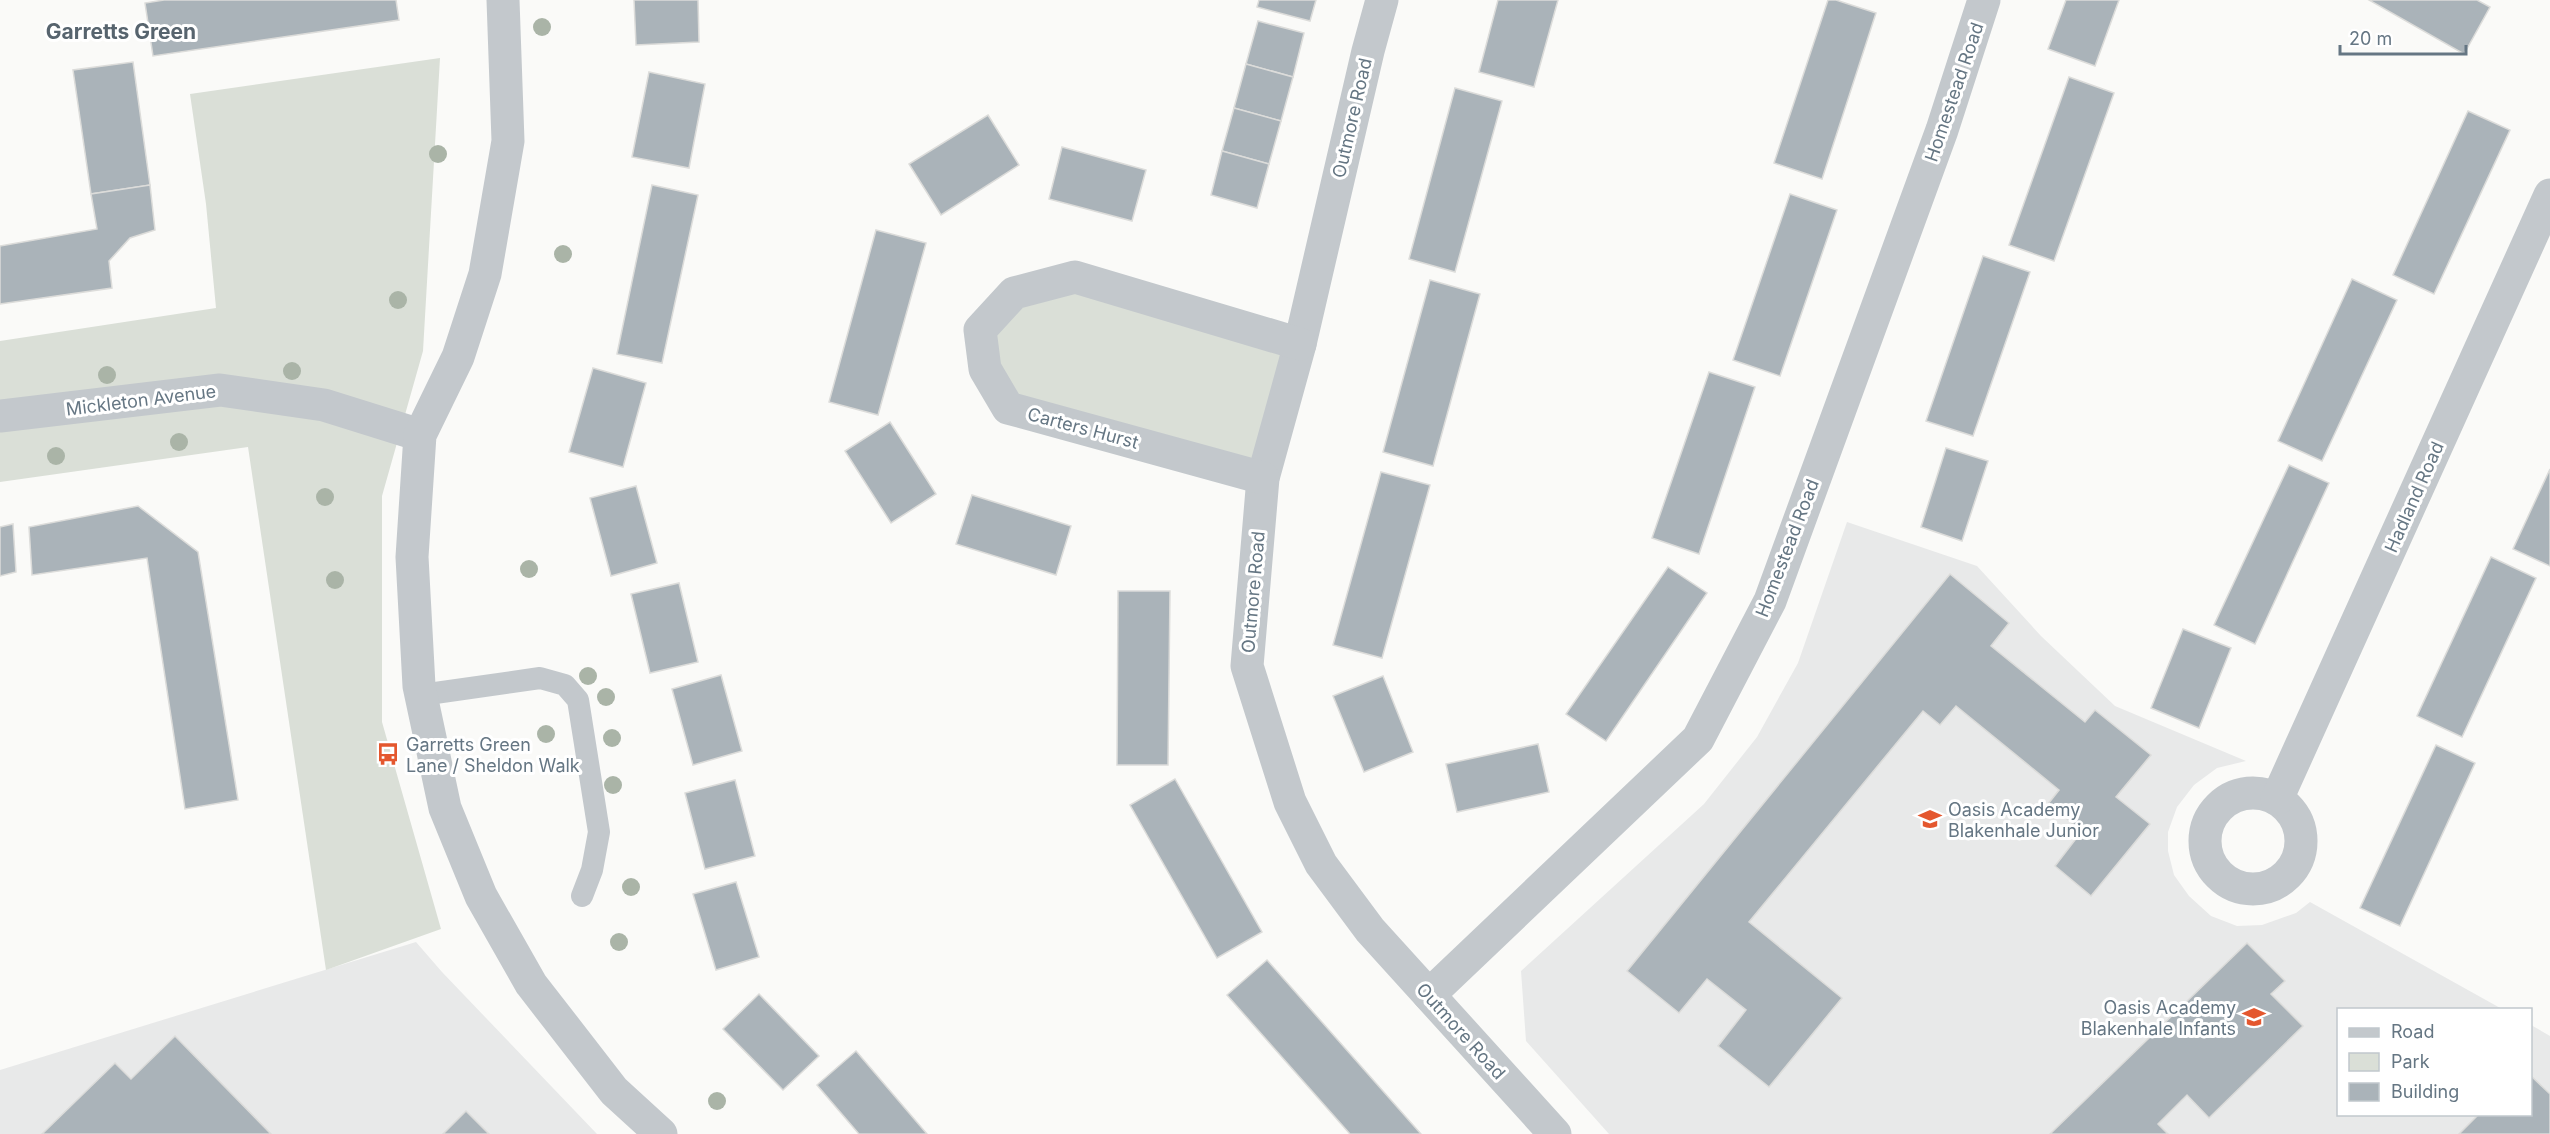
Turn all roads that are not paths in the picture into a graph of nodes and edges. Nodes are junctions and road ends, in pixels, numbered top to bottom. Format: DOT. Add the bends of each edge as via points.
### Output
graph roads {
  1 [pos="503,0"];
  2 [pos="1382,0"];
  3 [pos="1984,0"];
  4 [pos="2550,195"];
  5 [pos="1300,345"];
  6 [pos="0,416"];
  7 [pos="420,435"];
  8 [pos="1263,478"];
  9 [pos="421,695"];
  10 [pos="2277,799"];
  11 [pos="582,896"];
  12 [pos="1429,995"];
  13 [pos="661,1134"];
  14 [pos="1555,1134"];
  1 -- 7 [label="street" via="508,141 485,274 458,357"];
  2 -- 5 [label="street, Outmore Road"];
  3 -- 12 [label="street, Homestead Road" via="1942,130 1770,602 1698,739"];
  4 -- 10 [label="street, Hadland Road"];
  5 -- 8 [label="street, Outmore Road"];
  5 -- 8 [label="street, Carters Hurst" via="1075,277 1014,293 980,330 985,369 1008,408"];
  6 -- 7 [label="street, Mickleton Avenue" via="220,390 324,405"];
  7 -- 9 [label="street" via="412,557"];
  8 -- 12 [label="street, Outmore Road" via="1247,666 1290,802 1321,864 1370,930"];
  9 -- 11 [label="lane" via="540,678 565,685 578,700 599,832"];
  9 -- 13 [label="street" via="446,808 481,896 531,984 614,1091"];
  12 -- 14 [label="street, Outmore Road"];
}
